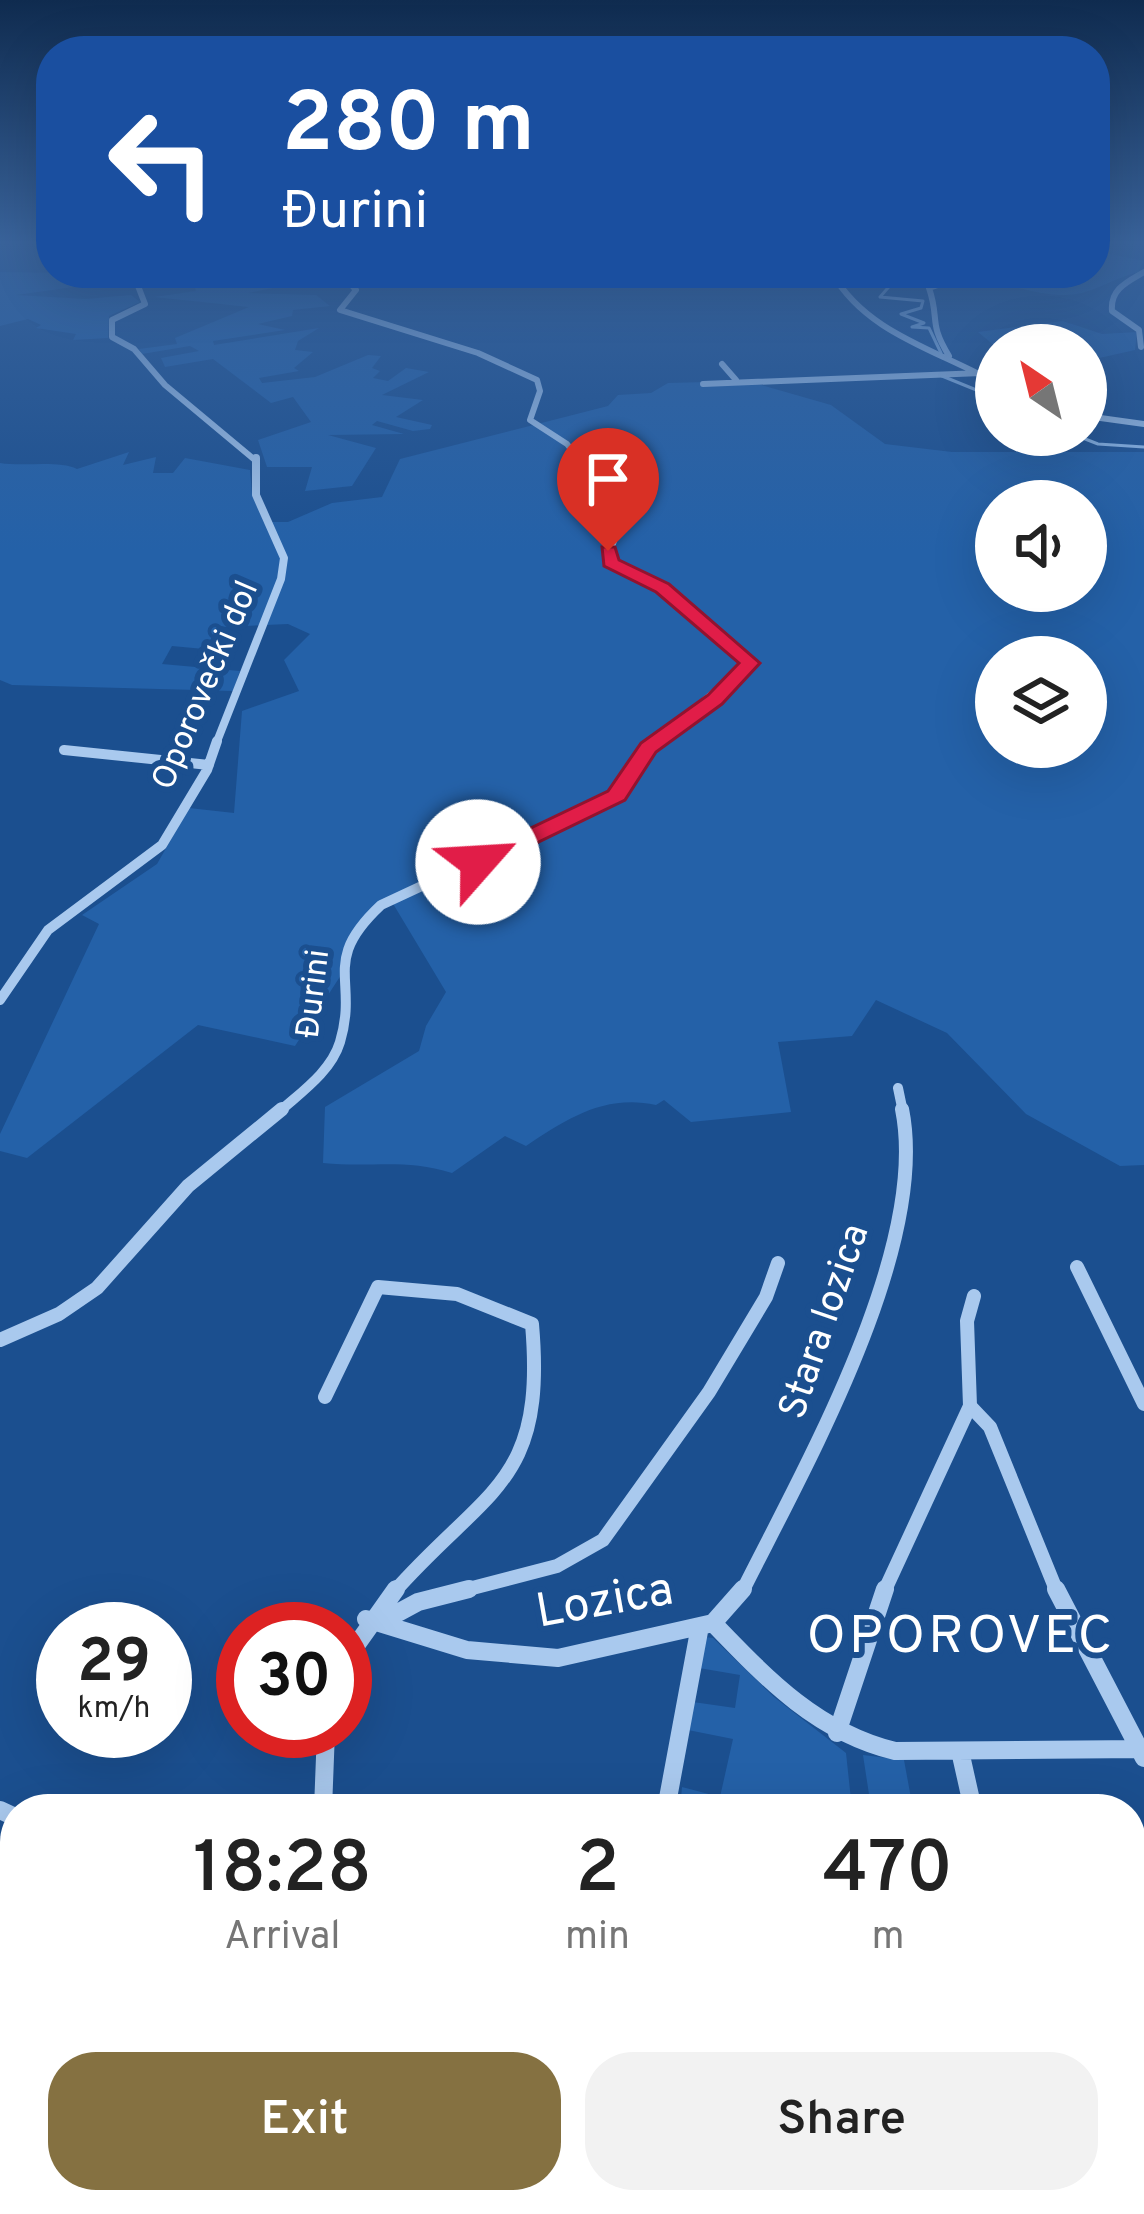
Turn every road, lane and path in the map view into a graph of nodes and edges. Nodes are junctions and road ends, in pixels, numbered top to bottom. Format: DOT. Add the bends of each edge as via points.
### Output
graph roads {
  1 [pos="124,344"];
  2 [pos="450,344"];
  3 [pos="923,344"];
  4 [pos="939,344"];
  5 [pos="944,355"];
  6 [pos="722,364"];
  7 [pos="975,370"];
  8 [pos="975,373"];
  9 [pos="736,380"];
  10 [pos="703,384"];
  11 [pos="1107,419"];
  12 [pos="1144,424"];
  13 [pos="64,750"];
  14 [pos="209,765"];
  15 [pos="0,1000"];
  16 [pos="898,1088"];
  17 [pos="778,1263"];
  18 [pos="1077,1267"];
  19 [pos="974,1297"];
  20 [pos="0,1340"];
  21 [pos="325,1397"];
  22 [pos="1144,1404"];
  23 [pos="970,1406"];
  24 [pos="374,1621"];
  25 [pos="372,1624"];
  26 [pos="706,1625"];
  27 [pos="836,1733"];
  28 [pos="960,1751"];
  29 [pos="1142,1752"];
  30 [pos="325,1758"];
  31 [pos="324,1794"];
  32 [pos="670,1794"];
  33 [pos="970,1794"];
  1 -- 14 [label="street, Oporovečki dol" via="256,456 256,495 284,558"];
  2 -- 20 [label="street, Đurini" via="537,380 530,421 567,444 622,514 607,558 662,588 750,663 649,748 617,795 381,905 345,948 340,1042 323,1072 188,1186 97,1288"];
  3 -- 5 [label="street"];
  4 -- 5 [label="street"];
  5 -- 7 [label="street"];
  6 -- 9 [label="street"];
  8 -- 9 [label="street"];
  9 -- 10 [label="street"];
  11 -- 12 [label="street"];
  13 -- 14 [label="street"];
  14 -- 15 [label="street, Oporovečki dol" via="162,845 48,930"];
  16 -- 26 [label="street, Stara lozica" via="908,1184 849,1378 739,1597"];
  17 -- 24 [label="street" via="709,1392 603,1540 557,1566"];
  18 -- 22 [label="street"];
  19 -- 23 [label="street" via="967,1322"];
  21 -- 24 [label="street" via="378,1287 460,1291 532,1324 542,1373 523,1458"];
  23 -- 27 [label="street" via="871,1620"];
  23 -- 29 [label="street" via="990,1427 1071,1624"];
  24 -- 25 [label="street"];
  24 -- 26 [label="street, Lozica" via="467,1650 558,1658"];
  26 -- 27 [label="street, Lozica"];
  26 -- 32 [label="street"];
  27 -- 28 [label="street, Lozica" via="895,1751"];
  28 -- 29 [label="street, Lozica"];
  28 -- 33 [label="street"];
  30 -- 31 [label="street"];
}
